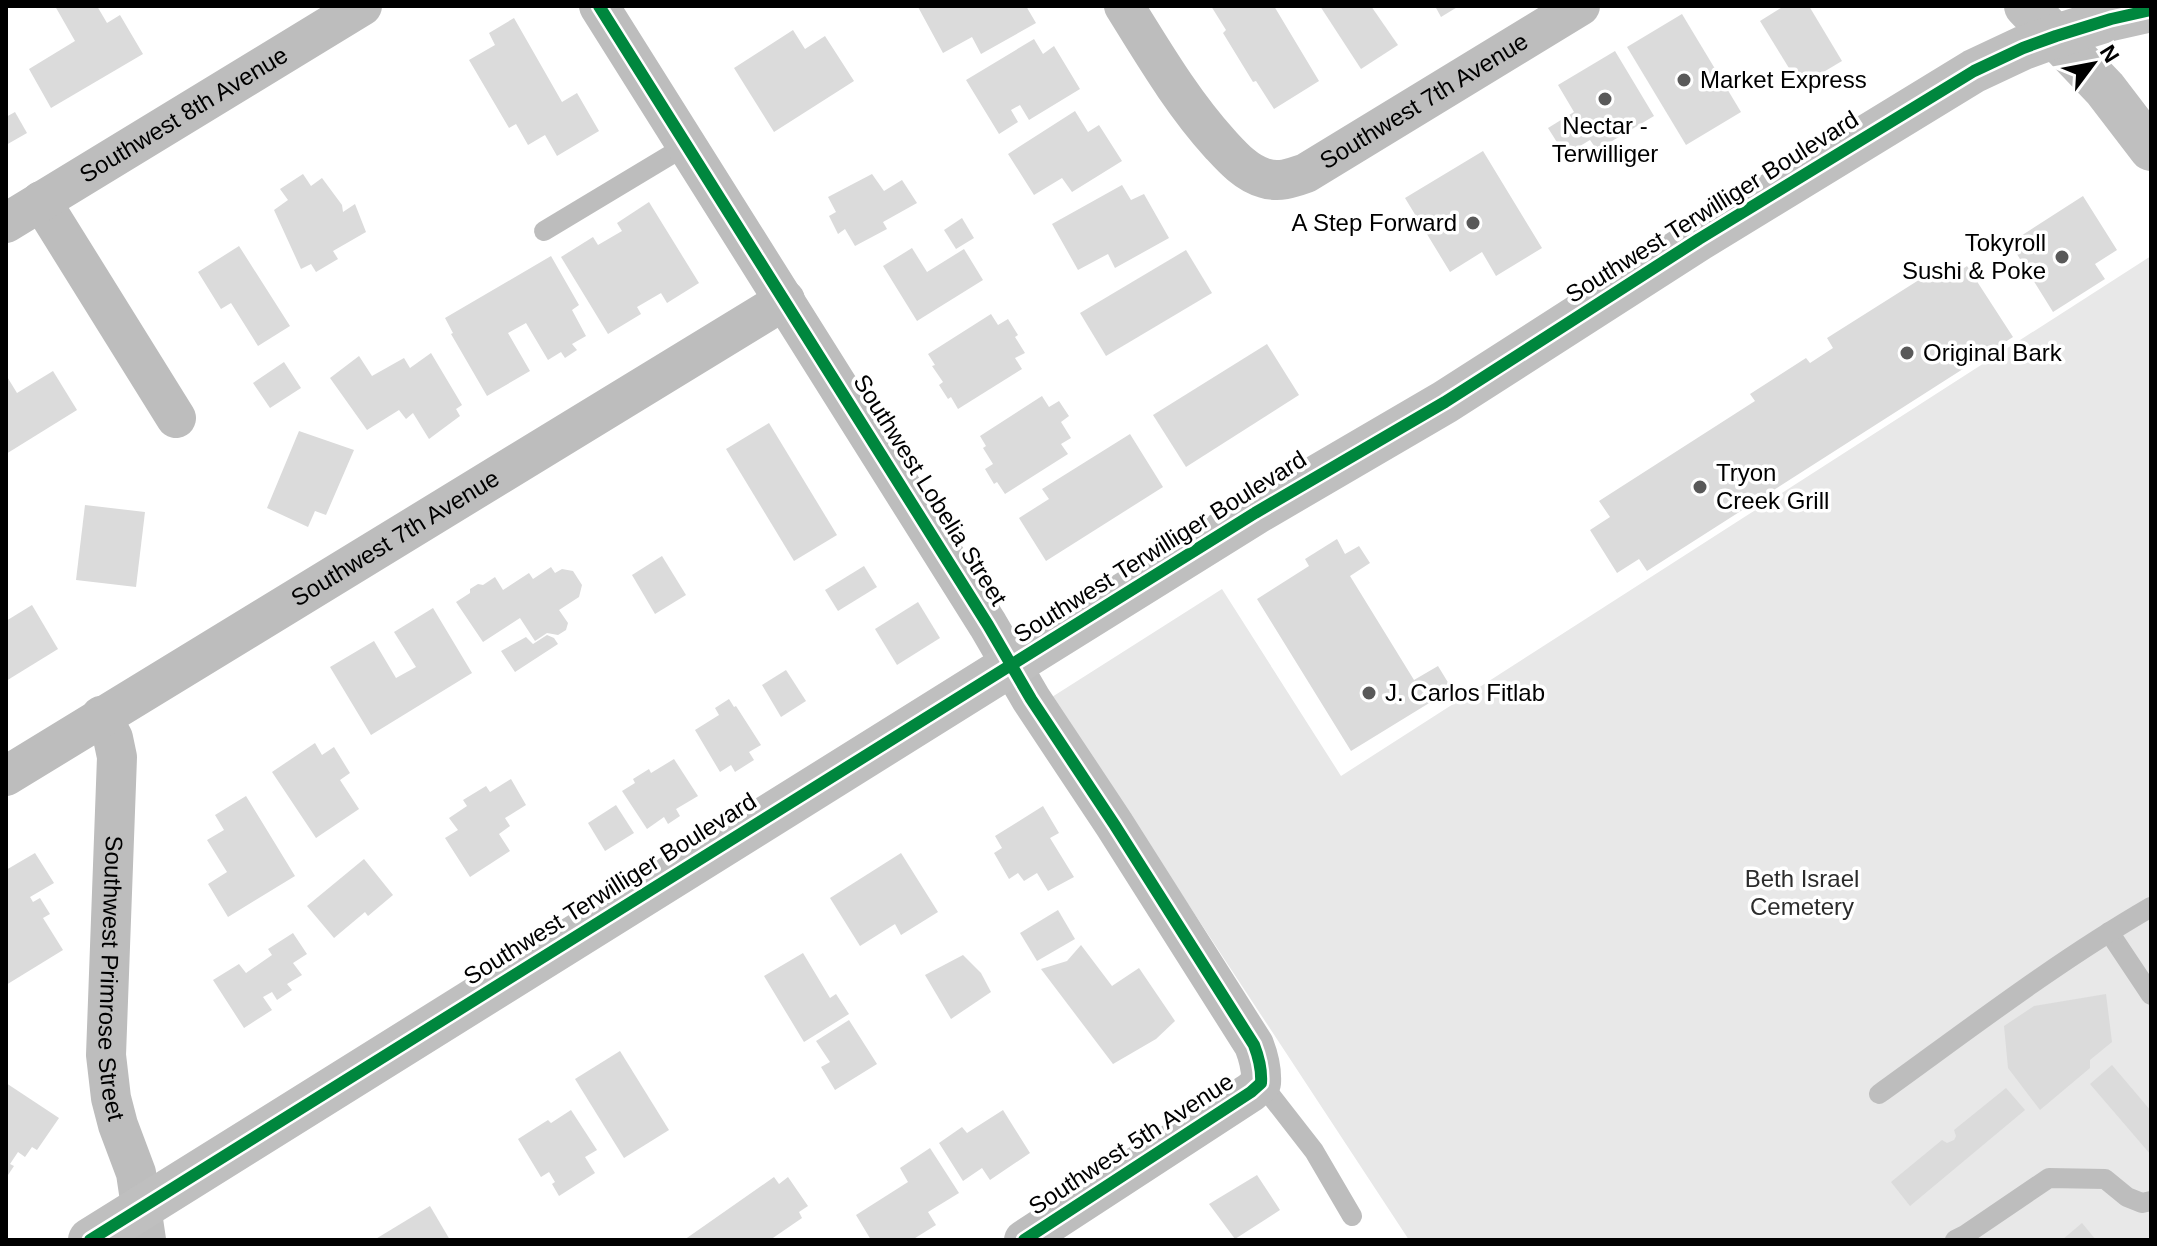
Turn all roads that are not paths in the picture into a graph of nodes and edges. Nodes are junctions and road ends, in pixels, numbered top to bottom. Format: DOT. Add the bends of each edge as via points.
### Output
graph roads {
  1 [pos="362,6"];
  2 [pos="599,6"];
  3 [pos="1124,6"];
  4 [pos="1580,6"];
  5 [pos="2151,10"];
  6 [pos="2041,21"];
  7 [pos="687,145"];
  8 [pos="2151,149"];
  9 [pos="41,201"];
  10 [pos="6,223"];
  11 [pos="544,231"];
  12 [pos="785,300"];
  13 [pos="176,418"];
  14 [pos="1011,665"];
  15 [pos="101,716"];
  16 [pos="6,776"];
  17 [pos="2151,907"];
  18 [pos="2109,932"];
  19 [pos="2151,995"];
  20 [pos="1261,1083"];
  21 [pos="1879,1094"];
  22 [pos="2151,1201"];
  23 [pos="1352,1216"];
  24 [pos="143,1224"];
  25 [pos="90,1240"];
  26 [pos="1024,1240"];
  27 [pos="1955,1240"];
  1 -- 9 [label="street, Southwest 8th Avenue"];
  2 -- 7 [label="street, Southwest Lobelia Street"];
  3 -- 4 [label="street, Southwest 7th Avenue" via="1198,120 1230,155 1264,179 1306,173"];
  5 -- 6 [label="main road, Southwest Terwilliger Boulevard" via="2111,19"];
  6 -- 8 [label="main road" via="2105,89"];
  6 -- 14 [label="main road, Southwest Terwilliger Boulevard" via="2023,48 1974,71 1445,402"];
  7 -- 11 [label="lane"];
  7 -- 12 [label="street, Southwest Lobelia Street"];
  9 -- 10 [label="street, Southwest 8th Avenue"];
  9 -- 13 [label="street"];
  12 -- 14 [label="street, Southwest Lobelia Street"];
  12 -- 15 [label="street, Southwest 7th Avenue"];
  14 -- 20 [label="street, Southwest Lobelia Street" via="1254,1045"];
  14 -- 24 [label="main road, Southwest Terwilliger Boulevard"];
  15 -- 16 [label="street, Southwest 7th Avenue"];
  15 -- 24 [label="street, Southwest Primrose Street" via="117,757 106,1055 118,1125 136,1173"];
  17 -- 18 [label="lane"];
  18 -- 19 [label="lane"];
  18 -- 21 [label="lane"];
  20 -- 23 [label="lane" via="1314,1151"];
  20 -- 26 [label="street, Southwest 5th Avenue"];
  22 -- 27 [label="lane" via="2127,1197 2105,1179 2049,1178"];
  24 -- 25 [label="main road, Southwest Terwilliger Boulevard"];
}
